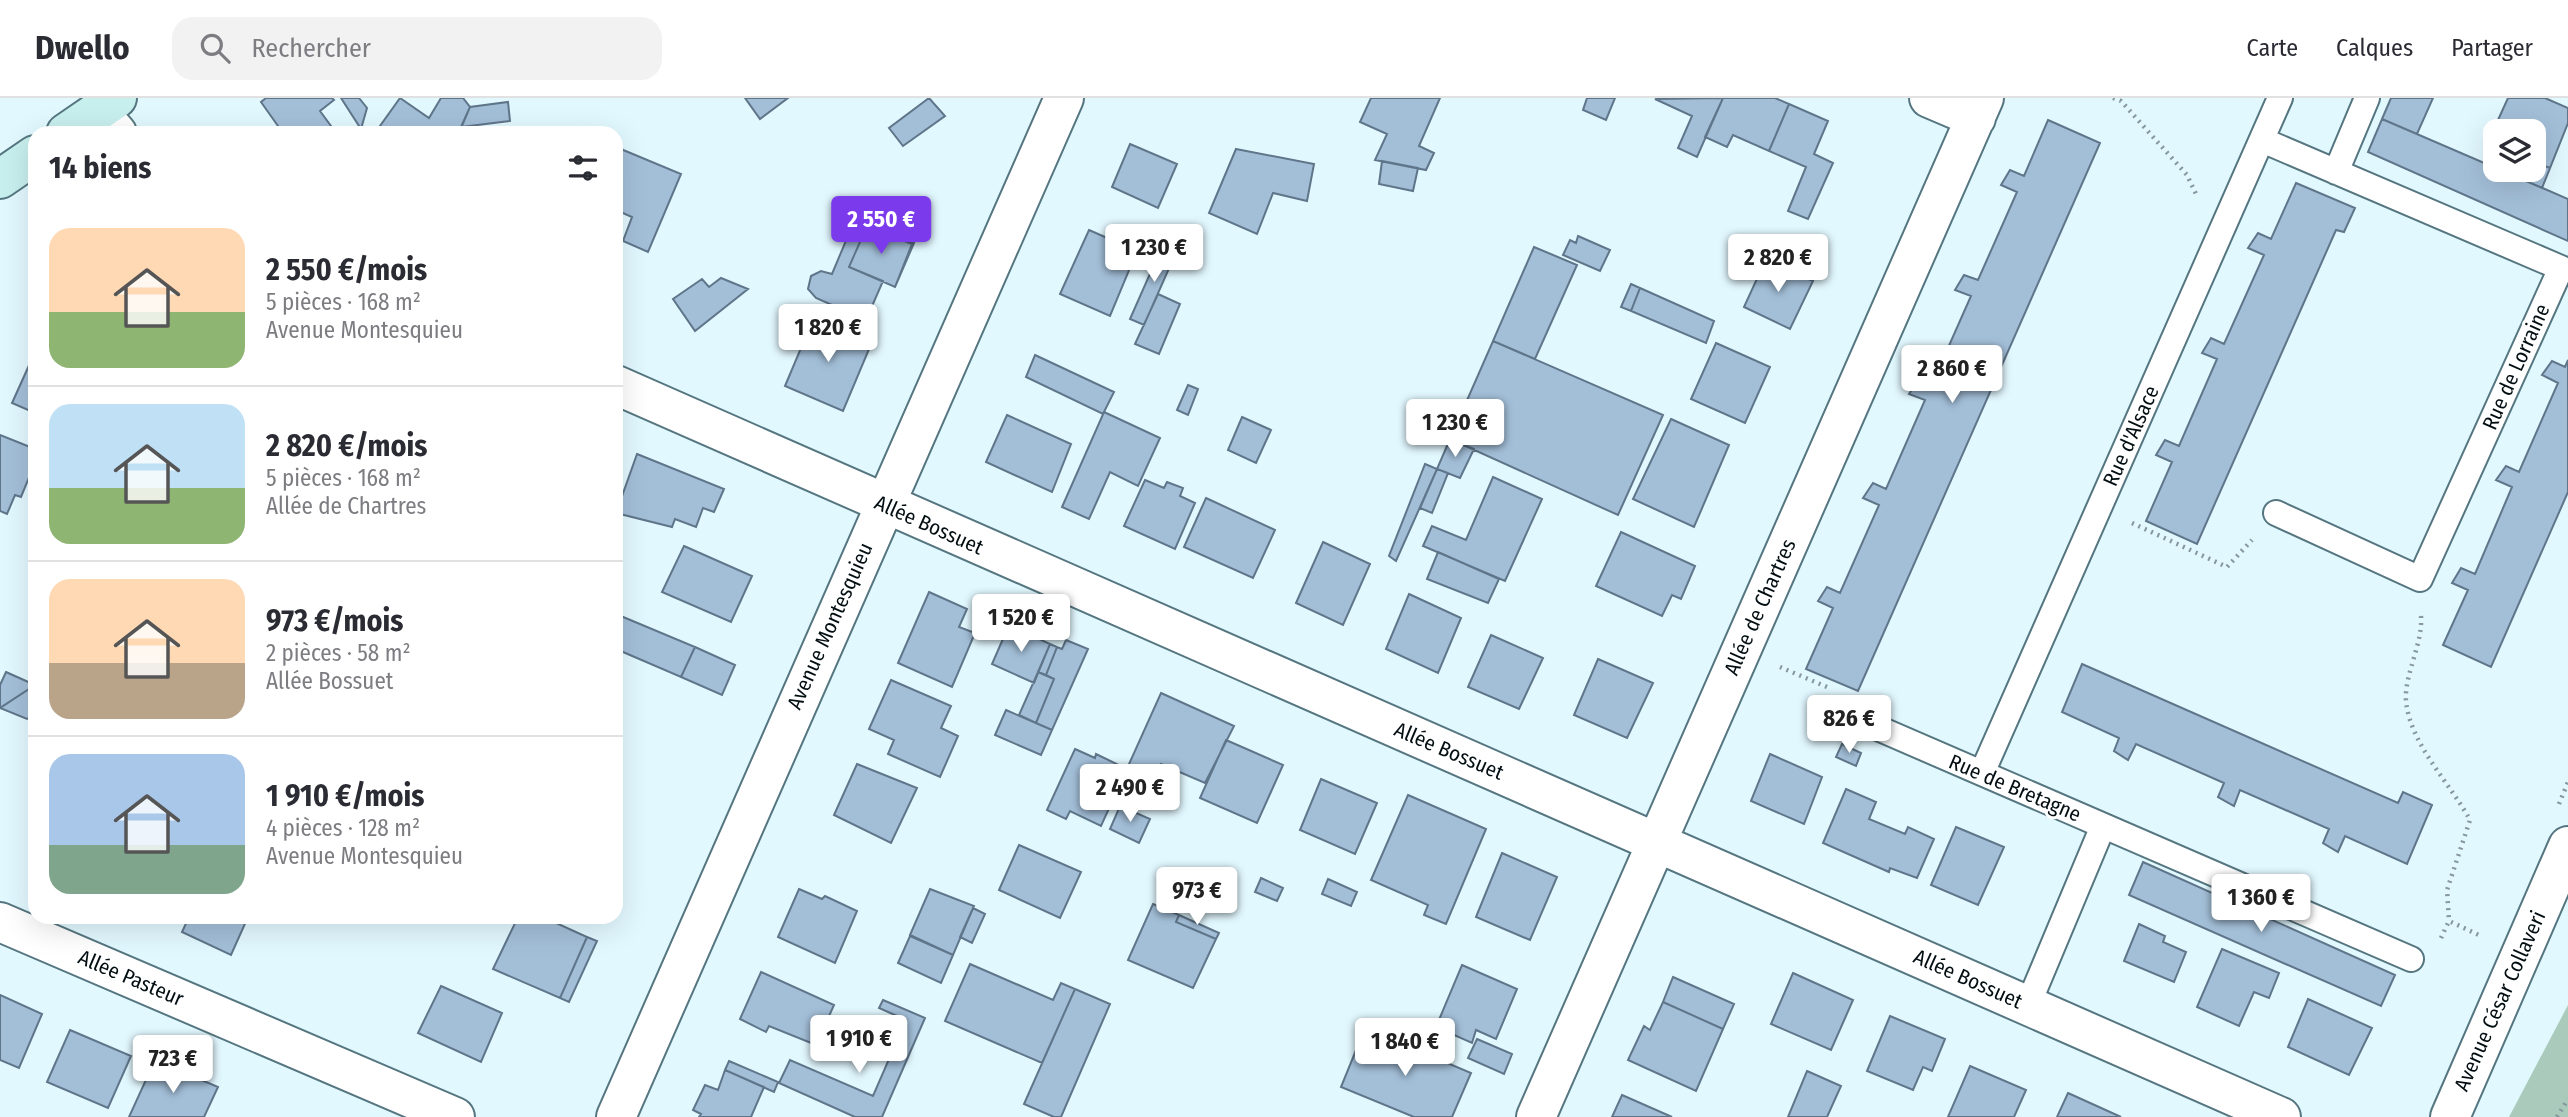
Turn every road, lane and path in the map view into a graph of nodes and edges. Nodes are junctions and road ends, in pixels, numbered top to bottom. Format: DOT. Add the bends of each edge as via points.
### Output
graph roads {
  1 [pos="1064,98"];
  2 [pos="1929,98"];
  3 [pos="2113,98"];
  4 [pos="2280,98"];
  5 [pos="2367,98"];
  6 [pos="1980,108"];
  7 [pos="111,114"];
  8 [pos="83,126"];
  9 [pos="2262,140"];
  10 [pos="28,160"];
  11 [pos="2336,172"];
  12 [pos="0,179"];
  13 [pos="2218,239"];
  14 [pos="2564,270"];
  15 [pos="623,388"];
  16 [pos="883,505"];
  17 [pos="2099,509"];
  18 [pos="2276,513"];
  19 [pos="2420,579"];
  20 [pos="1741,650"];
  21 [pos="1850,716"];
  22 [pos="1982,773"];
  23 [pos="2104,826"];
  24 [pos="1656,840"];
  25 [pos="2568,846"];
  26 [pos="2449,921"];
  27 [pos="0,922"];
  28 [pos="2520,955"];
  29 [pos="2411,959"];
  30 [pos="2028,1005"];
  31 [pos="2568,1098"];
  32 [pos="455,1117"];
  33 [pos="616,1117"];
  34 [pos="1536,1117"];
  35 [pos="2281,1117"];
  36 [pos="2450,1117"];
  37 [pos="2557,1117"];
  1 -- 16 [label="street, Avenue Montesquieu"];
  2 -- 6 [label="street"];
  3 -- 13 [label="path" via="2121,101 2187,175"];
  4 -- 9 [label="lane, Rue d'Alsace"];
  5 -- 11 [label="lane"];
  6 -- 20 [label="street, Allée de Chartres"];
  7 -- 8 [label="street"];
  9 -- 11 [label="lane, Rue de Lorraine"];
  9 -- 13 [label="lane, Rue d'Alsace"];
  10 -- 12 [label="street"];
  11 -- 14 [label="lane, Rue de Lorraine"];
  13 -- 17 [label="lane, Rue d'Alsace"];
  14 -- 19 [label="lane, Rue de Lorraine"];
  15 -- 16 [label="street, Allée Bossuet"];
  16 -- 24 [label="street, Allée Bossuet"];
  16 -- 33 [label="street, Avenue Montesquieu"];
  17 -- 18 [label="path" via="2227,567"];
  17 -- 22 [label="lane, Rue d'Alsace"];
  18 -- 19 [label="lane"];
  19 -- 26 [label="path" via="2422,628 2406,700 2416,735 2470,820 2447,890"];
  20 -- 21 [label="path" via="1857,700"];
  20 -- 24 [label="street, Allée de Chartres"];
  21 -- 22 [label="lane, Rue de Bretagne"];
  22 -- 23 [label="lane, Rue de Bretagne"];
  23 -- 29 [label="lane, Rue de Bretagne"];
  23 -- 30 [label="lane, Rue de Bretagne"];
  24 -- 30 [label="street, Allée Bossuet"];
  24 -- 34 [label="street, Allée de Chartres"];
  25 -- 28 [label="street, Avenue César Collaveri"];
  26 -- 28 [label="path"];
  26 -- 29 [label="path" via="2427,967"];
  27 -- 32 [label="street, Allée Pasteur"];
  28 -- 36 [label="street, Avenue César Collaveri"];
  30 -- 35 [label="street, Allée Bossuet"];
  31 -- 37 [label="path"];
}
